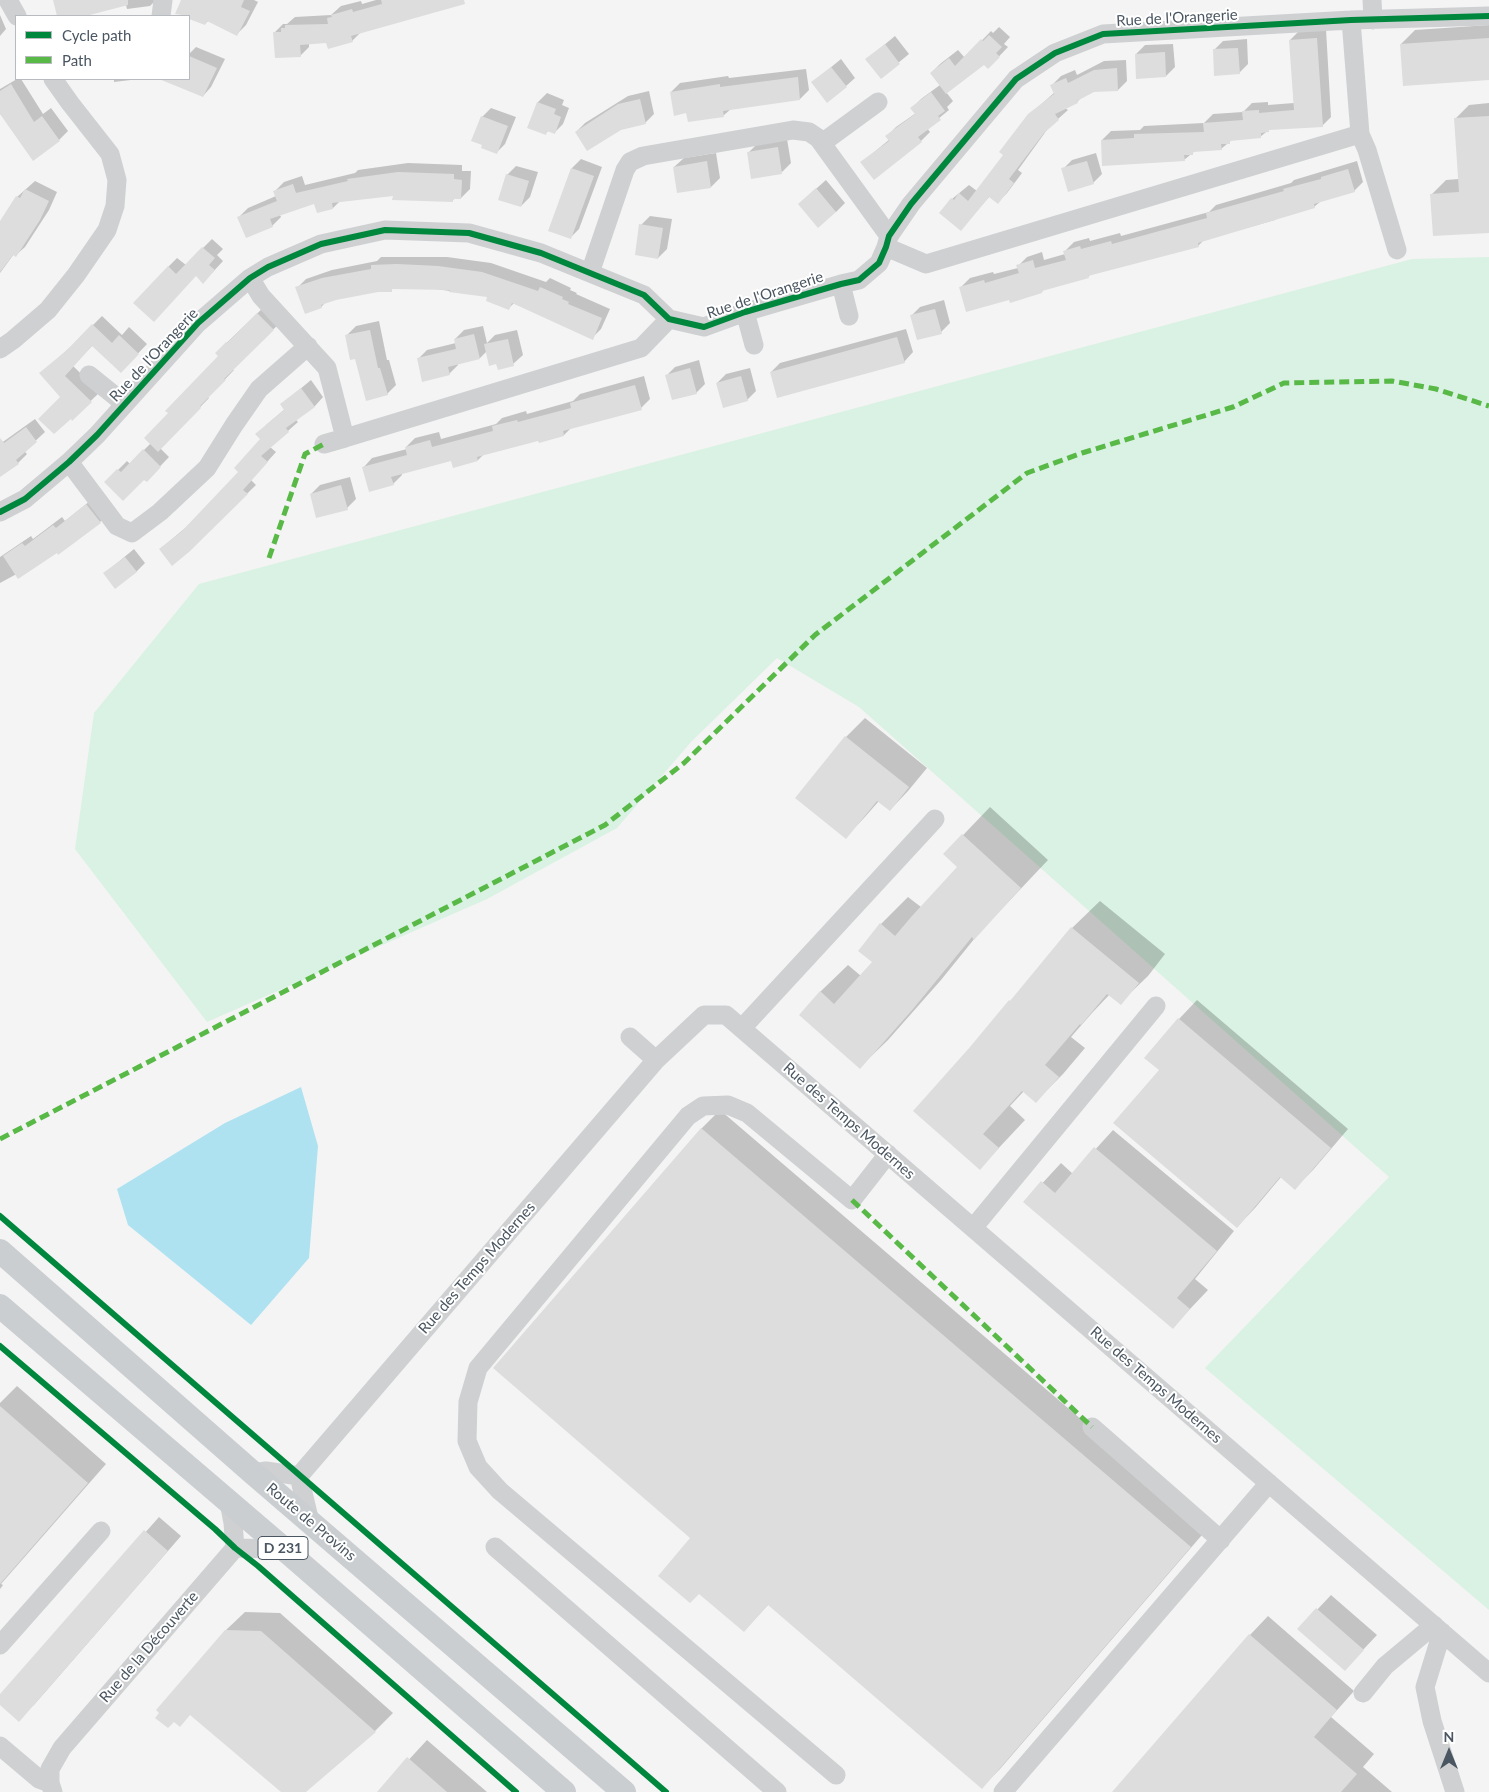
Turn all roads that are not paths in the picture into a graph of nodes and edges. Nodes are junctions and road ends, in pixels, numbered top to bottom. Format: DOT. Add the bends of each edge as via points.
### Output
graph roads {
  1 [pos="8,0"];
  2 [pos="163,0"];
  3 [pos="1372,0"];
  4 [pos="16,15"];
  5 [pos="161,15"];
  6 [pos="1489,16"];
  7 [pos="1351,20"];
  8 [pos="1373,20"];
  9 [pos="54,80"];
  10 [pos="878,102"];
  11 [pos="1360,134"];
  12 [pos="822,143"];
  13 [pos="887,241"];
  14 [pos="1397,250"];
  15 [pos="590,273"];
  16 [pos="250,278"];
  17 [pos="841,284"];
  18 [pos="745,312"];
  19 [pos="849,316"];
  20 [pos="669,319"];
  21 [pos="754,345"];
  22 [pos="308,346"];
  23 [pos="0,349"];
  24 [pos="90,375"];
  25 [pos="124,404"];
  26 [pos="345,438"];
  27 [pos="324,444"];
  28 [pos="69,462"];
  29 [pos="0,512"];
  30 [pos="934,819"];
  31 [pos="1156,1006"];
  32 [pos="742,1028"];
  33 [pos="630,1037"];
  34 [pos="656,1060"];
  35 [pos="888,1154"];
  36 [pos="973,1228"];
  37 [pos="0,1251"];
  38 [pos="0,1306"];
  39 [pos="1092,1426"];
  40 [pos="253,1473"];
  41 [pos="299,1476"];
  42 [pos="1269,1484"];
  43 [pos="229,1502"];
  44 [pos="310,1522"];
  45 [pos="101,1531"];
  46 [pos="1220,1540"];
  47 [pos="495,1547"];
  48 [pos="235,1548"];
  49 [pos="284,1549"];
  50 [pos="1438,1629"];
  51 [pos="0,1645"];
  52 [pos="1489,1673"];
  53 [pos="1363,1693"];
  54 [pos="0,1746"];
  55 [pos="836,1775"];
  56 [pos="52,1787"];
  57 [pos="564,1792"];
  58 [pos="624,1792"];
  59 [pos="777,1792"];
  60 [pos="1004,1792"];
  61 [pos="1455,1792"];
  1 -- 4 [label="street"];
  2 -- 5 [label="street"];
  3 -- 8 [label="street"];
  6 -- 8 [label="street, Rue de l'Orangerie"];
  7 -- 8 [label="street, Rue de l'Orangerie"];
  7 -- 11 [label="street"];
  7 -- 13 [label="street, Rue de l'Orangerie" via="1103,34 1055,53 1016,79 911,204"];
  9 -- 23 [label="street" via="110,154 117,180 115,206 107,230 48,310"];
  10 -- 12 [label="street"];
  11 -- 13 [label="street" via="926,264"];
  11 -- 14 [label="street"];
  12 -- 13 [label="street"];
  12 -- 15 [label="street" via="809,132 793,130 635,159 625,170"];
  13 -- 17 [label="street, Rue de l'Orangerie" via="879,263 858,280"];
  15 -- 16 [label="street, Rue de l'Orangerie" via="541,253 469,233 385,230 321,244"];
  15 -- 20 [label="street, Rue de l'Orangerie" via="644,295"];
  16 -- 22 [label="street" via="261,296"];
  16 -- 25 [label="street, Rue de l'Orangerie" via="198,324"];
  17 -- 18 [label="street, Rue de l'Orangerie"];
  17 -- 19 [label="street"];
  18 -- 20 [label="street, Rue de l'Orangerie" via="704,327"];
  18 -- 21 [label="street"];
  20 -- 26 [label="street" via="641,348"];
  22 -- 26 [label="street" via="327,368"];
  22 -- 28 [label="street" via="259,389 207,468 132,533 117,526"];
  24 -- 25 [label="street"];
  25 -- 28 [label="street, Rue de l'Orangerie"];
  26 -- 27 [label="street"];
  28 -- 29 [label="street, Rue de l'Orangerie" via="25,499"];
  30 -- 32 [label="street"];
  31 -- 36 [label="street"];
  32 -- 34 [label="street, Rue des Temps Modernes" via="726,1014 704,1014"];
  32 -- 35 [label="street, Rue des Temps Modernes"];
  33 -- 34 [label="street"];
  34 -- 41 [label="street, Rue des Temps Modernes"];
  35 -- 36 [label="street, Rue des Temps Modernes"];
  35 -- 55 [label="street" via="852,1200 747,1113 728,1105 703,1106 688,1116 478,1368 468,1402 467,1441 478,1467 500,1491"];
  36 -- 42 [label="street, Rue des Temps Modernes"];
  37 -- 40 [label="main road, Route de Provins / D 231"];
  38 -- 43 [label="main road, D 231"];
  39 -- 46 [label="street"];
  40 -- 41 [label="street" via="266,1471"];
  40 -- 44 [label="main road, Route de Provins / D 231"];
  41 -- 44 [label="street"];
  42 -- 46 [label="street"];
  42 -- 50 [label="street, Rue des Temps Modernes"];
  43 -- 48 [label="street"];
  43 -- 49 [label="main road, D 231"];
  44 -- 58 [label="main road, Route de Provins / D 231"];
  45 -- 51 [label="street"];
  46 -- 60 [label="street"];
  47 -- 59 [label="street"];
  48 -- 49 [label="street"];
  48 -- 56 [label="street, Rue de la Découverte" via="62,1748 50,1768"];
  49 -- 57 [label="main road, D 231"];
  50 -- 52 [label="street, Rue des Temps Modernes"];
  50 -- 53 [label="street" via="1385,1666"];
  50 -- 61 [label="street" via="1425,1687 1432,1721"];
  54 -- 56 [label="street"];
}
